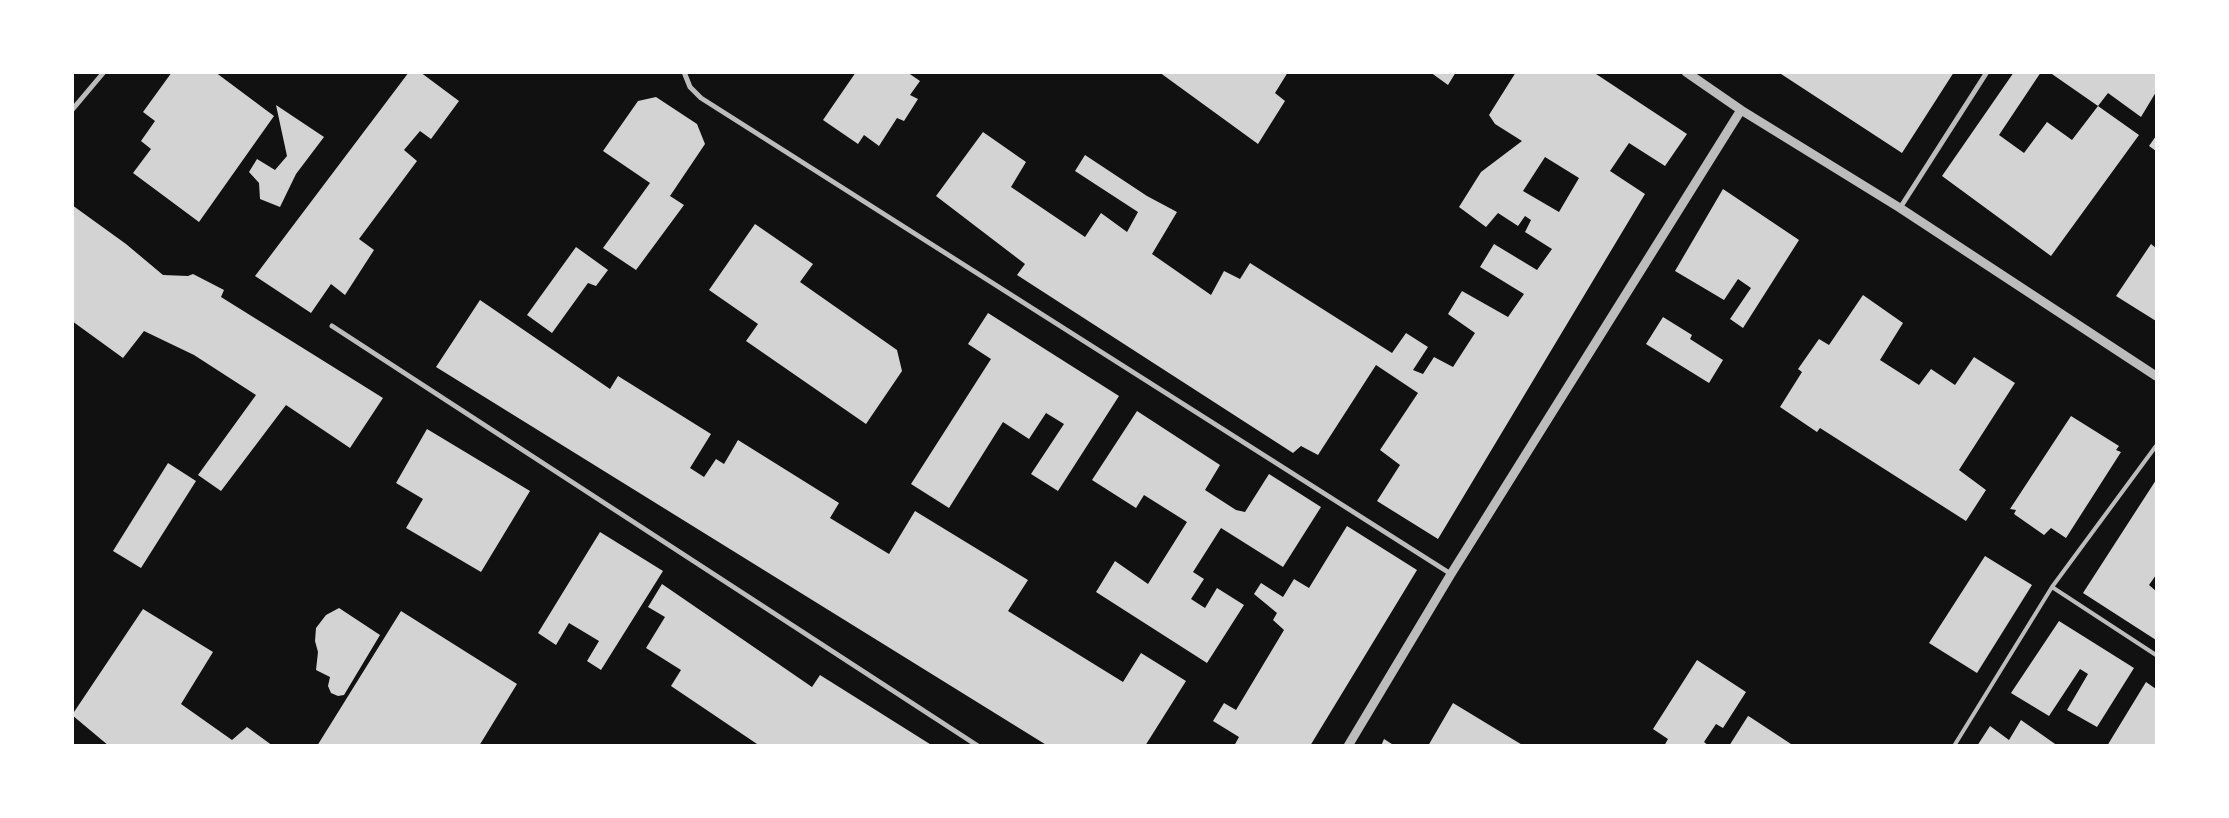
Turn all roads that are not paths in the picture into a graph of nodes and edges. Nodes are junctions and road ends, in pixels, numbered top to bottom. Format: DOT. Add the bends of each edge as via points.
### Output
graph roads {
  1 [pos="104,72"];
  2 [pos="1686,72"];
  3 [pos="1987,72"];
  4 [pos="685,75"];
  5 [pos="72,110"];
  6 [pos="1741,110"];
  7 [pos="1900,208"];
  8 [pos="332,326"];
  9 [pos="2156,376"];
  10 [pos="2156,446"];
  11 [pos="1451,574"];
  12 [pos="2052,587"];
  13 [pos="2156,654"];
  14 [pos="978,746"];
  15 [pos="1348,746"];
  16 [pos="1954,746"];
  1 -- 5 [label="street"];
  2 -- 6 [label="street"];
  3 -- 7 [label="street"];
  4 -- 11 [label="street" via="690,87 701,98"];
  6 -- 7 [label="street"];
  6 -- 11 [label="street"];
  7 -- 9 [label="street"];
  8 -- 14 [label="street"];
  10 -- 12 [label="lane"];
  11 -- 15 [label="street"];
  12 -- 13 [label="lane"];
  12 -- 16 [label="lane"];
}
